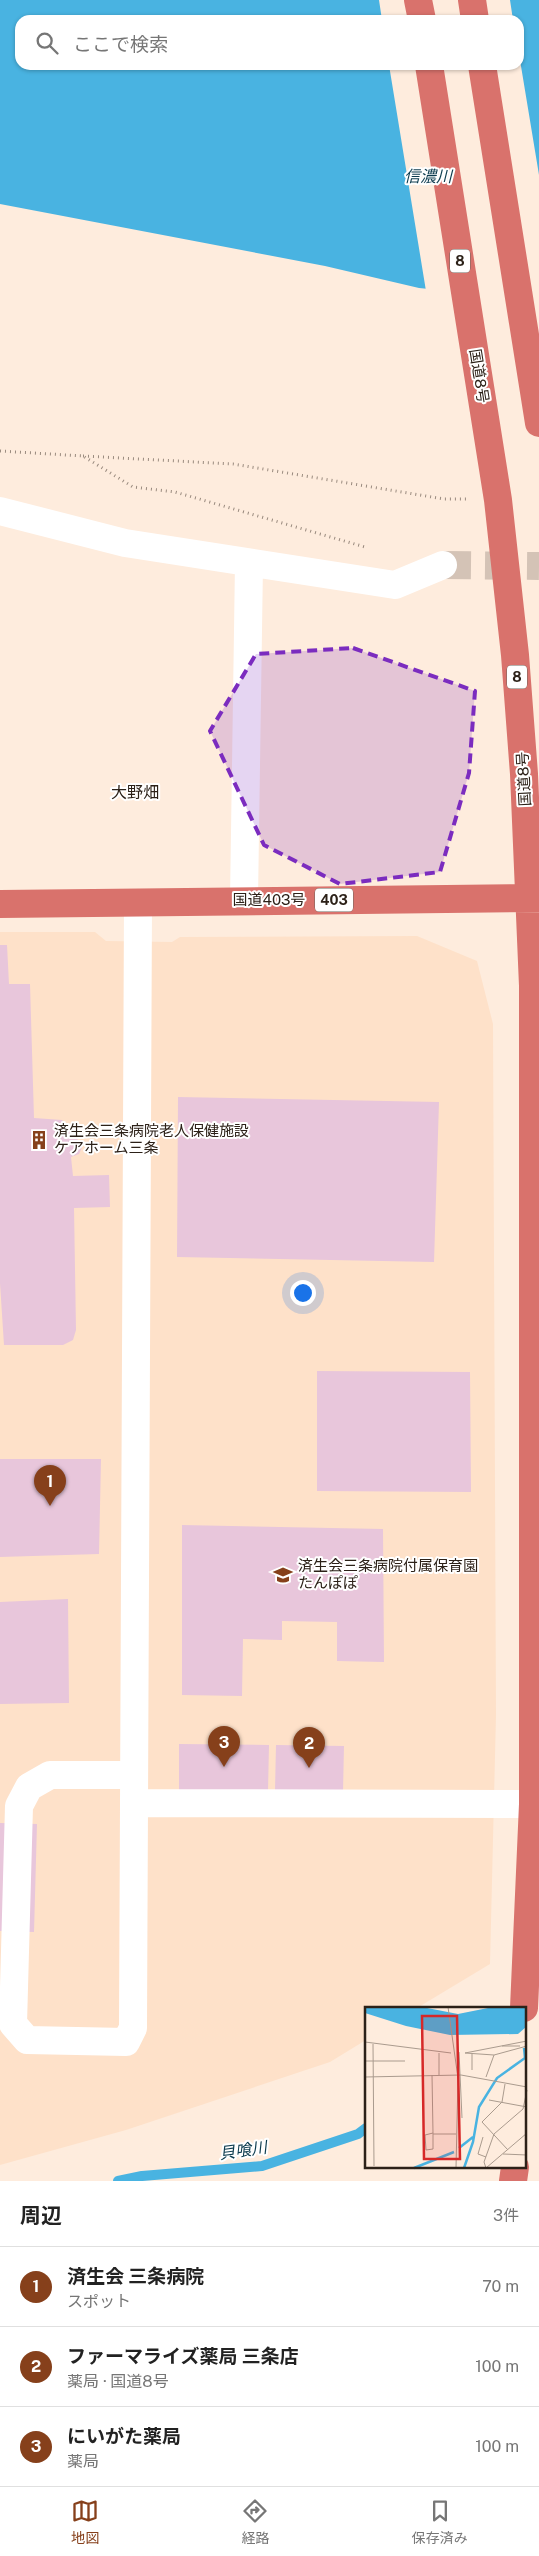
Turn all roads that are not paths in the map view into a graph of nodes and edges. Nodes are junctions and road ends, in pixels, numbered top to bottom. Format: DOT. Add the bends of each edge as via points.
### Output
graph roads {
  1 [pos="418,0"];
  2 [pos="472,0"];
  3 [pos="421,15"];
  4 [pos="474,15"];
  5 [pos="430,70"];
  6 [pos="483,70"];
  7 [pos="539,423"];
  8 [pos="0,511"];
  9 [pos="249,563"];
  10 [pos="443,565"];
  11 [pos="534,898"];
  12 [pos="244,900"];
  13 [pos="138,903"];
  14 [pos="0,904"];
  15 [pos="134,1775"];
  16 [pos="134,1803"];
  17 [pos="532,1804"];
  18 [pos="524,2007"];
  19 [pos="515,2168"];
  20 [pos="513,2181"];
  1 -- 3 [label="highway"];
  2 -- 4 [label="highway"];
  5 -- 11 [label="highway, 国道8号 / 8" via="492,457 515,655"];
  6 -- 7 [label="highway"];
  8 -- 9 [label="street" via="125,543"];
  9 -- 10 [label="street" via="395,585"];
  9 -- 12 [label="street"];
  11 -- 12 [label="highway, 国道403号 / 403"];
  11 -- 17 [label="highway, 国道8号 / 8"];
  12 -- 13 [label="highway, 国道403号 / 403"];
  13 -- 14 [label="highway, 国道403号 / 403"];
  13 -- 15 [label="street"];
  15 -- 16 [label="street"];
  15 -- 16 [label="street" via="50,1775 29,1787 19,1806 12,2024 26,2040 126,2042 133,2028"];
  16 -- 17 [label="street"];
  17 -- 18 [label="highway, 国道8号 / 8"];
  19 -- 20 [label="highway"];
}
